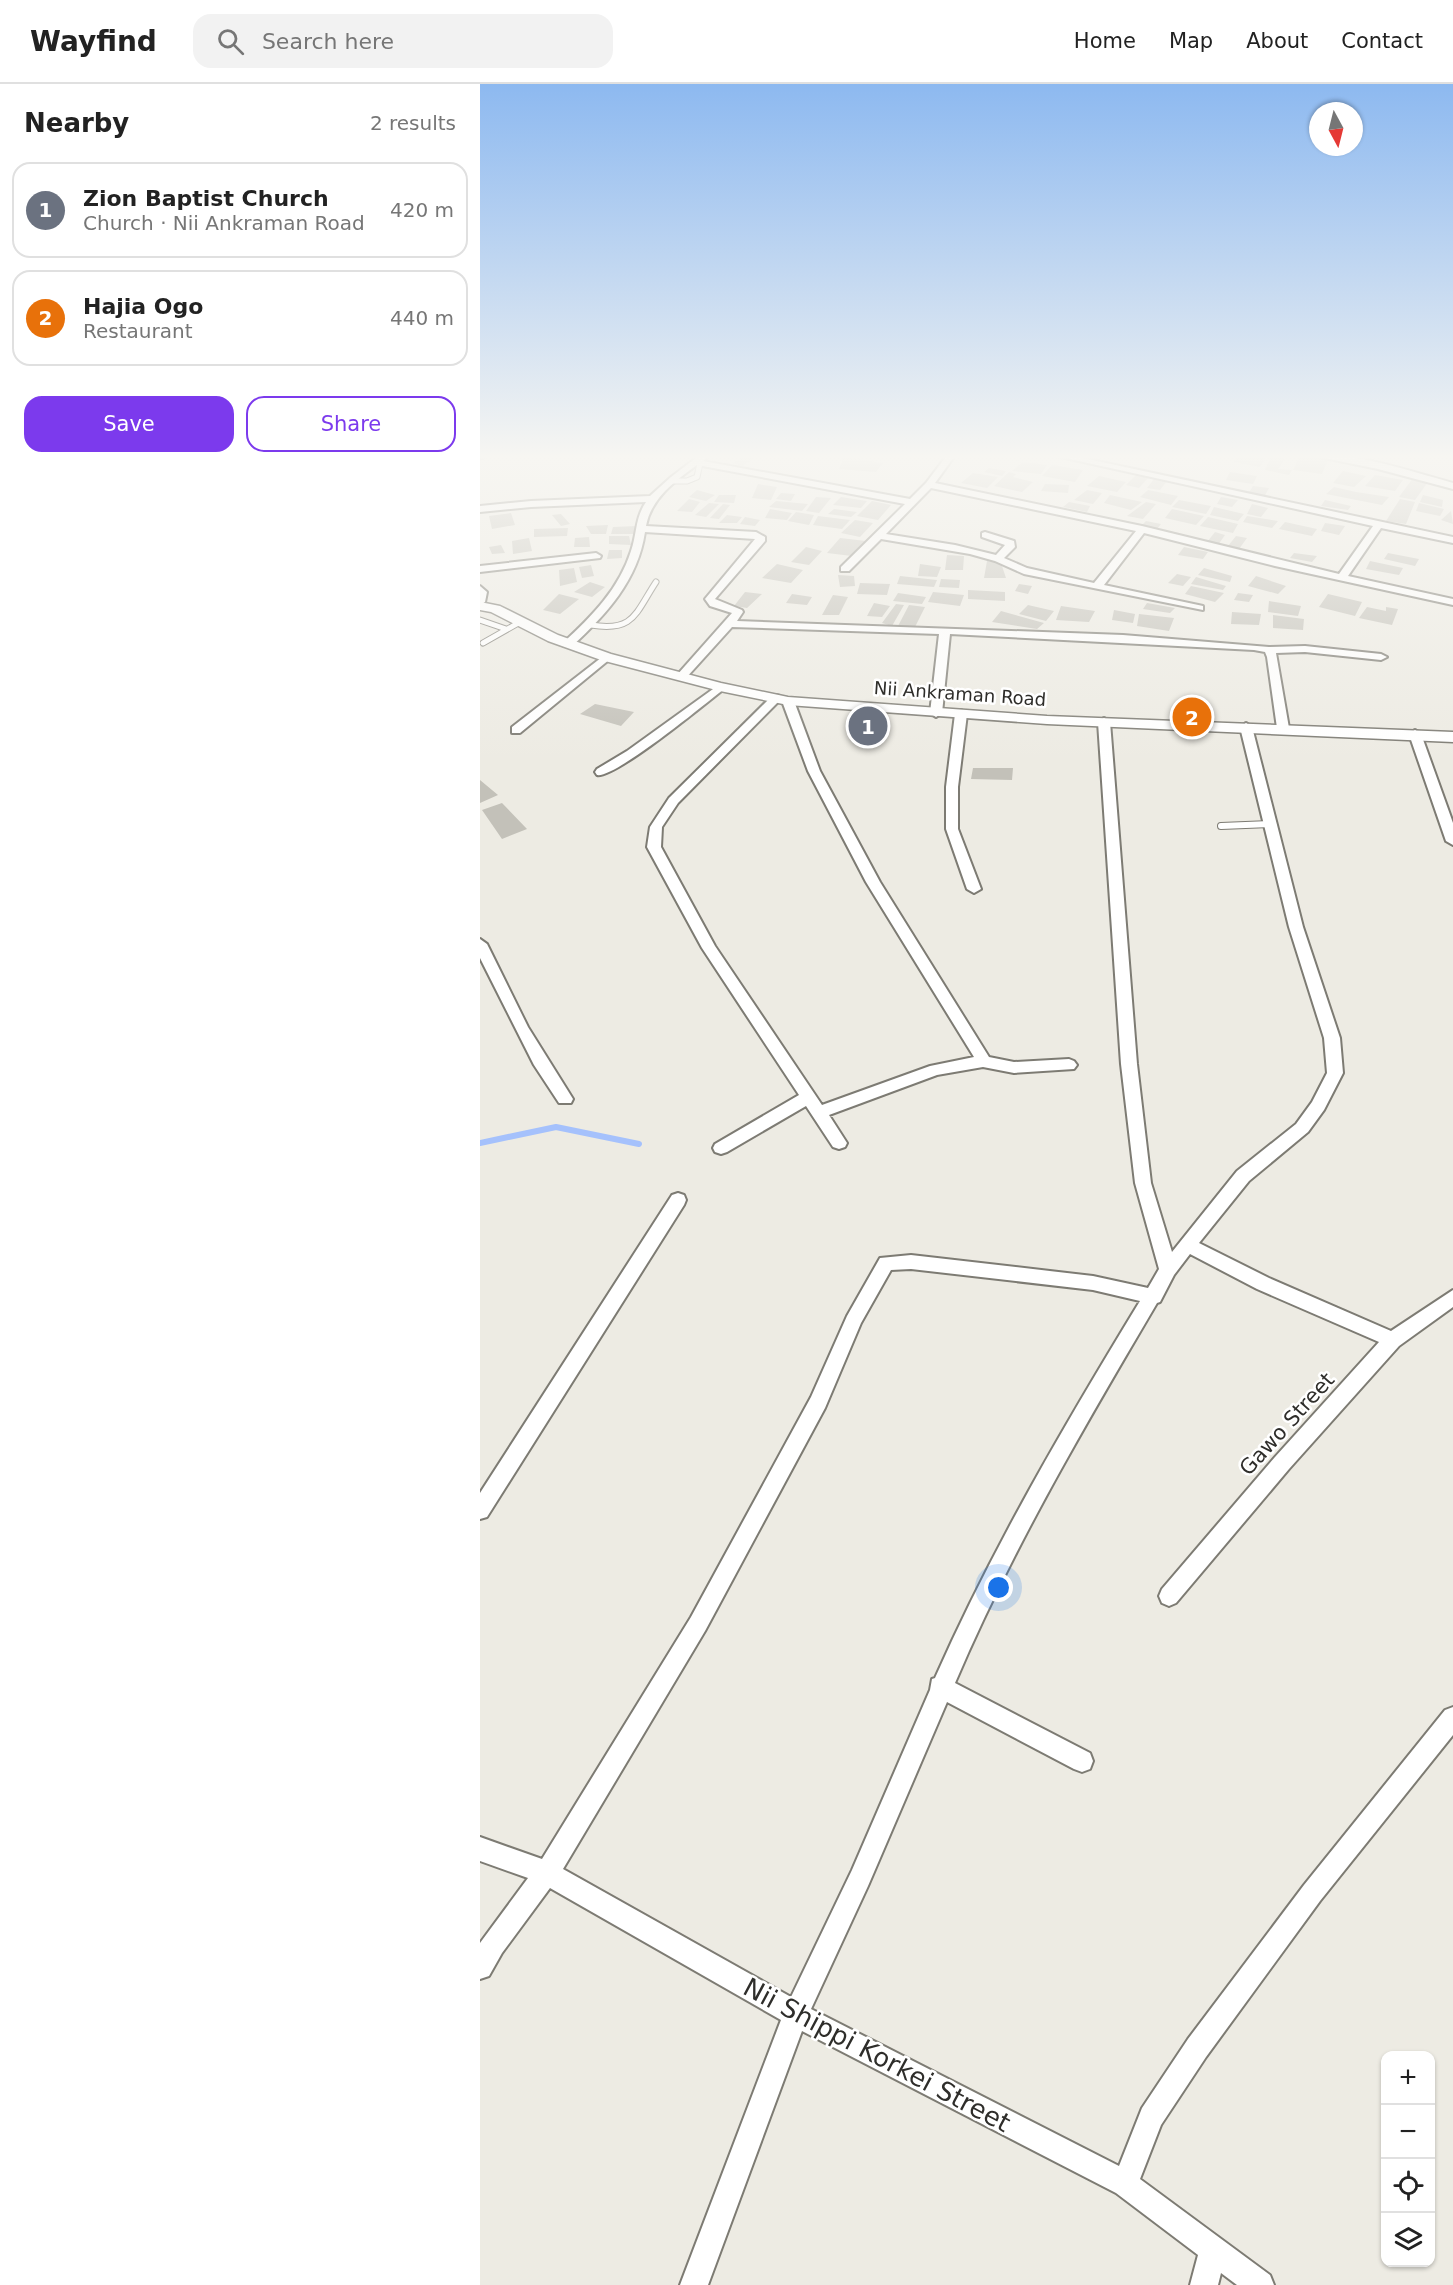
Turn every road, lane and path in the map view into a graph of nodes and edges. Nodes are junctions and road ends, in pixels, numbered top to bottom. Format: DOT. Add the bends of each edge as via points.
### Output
graph roads {
  1 [pos="590,557"];
  2 [pos="634,557"];
  3 [pos="746,557"];
  4 [pos="857,557"];
  5 [pos="991,557"];
  6 [pos="1120,557"];
  7 [pos="1251,557"];
  8 [pos="1356,557"];
  9 [pos="998,558"];
  10 [pos="480,569"];
  11 [pos="845,569"];
  12 [pos="1343,576"];
  13 [pos="656,582"];
  14 [pos="1098,585"];
  15 [pos="480,589"];
  16 [pos="1453,602"];
  17 [pos="480,604"];
  18 [pos="1199,608"];
  19 [pos="480,620"];
  20 [pos="520,622"];
  21 [pos="729,624"];
  22 [pos="591,625"];
  23 [pos="506,629"];
  24 [pos="945,631"];
  25 [pos="483,644"];
  26 [pos="568,644"];
  27 [pos="1269,650"];
  28 [pos="606,657"];
  29 [pos="1381,657"];
  30 [pos="681,677"];
  31 [pos="720,687"];
  32 [pos="782,699"];
  33 [pos="936,713"];
  34 [pos="961,714"];
  35 [pos="1104,722"];
  36 [pos="1246,727"];
  37 [pos="1283,728"];
  38 [pos="516,730"];
  39 [pos="1415,734"];
  40 [pos="1453,737"];
  41 [pos="601,772"];
  42 [pos="1270,824"];
  43 [pos="1221,826"];
  44 [pos="1453,841"];
  45 [pos="974,889"];
  46 [pos="480,944"];
  47 [pos="984,1061"];
  48 [pos="1069,1065"];
  49 [pos="809,1097"];
  50 [pos="565,1099"];
  51 [pos="819,1112"];
  52 [pos="839,1143"];
  53 [pos="721,1148"];
  54 [pos="678,1200"];
  55 [pos="1188,1245"];
  56 [pos="1168,1270"];
  57 [pos="1154,1297"];
  58 [pos="1453,1297"];
  59 [pos="1393,1340"];
  60 [pos="480,1510"];
  61 [pos="1169,1596"];
  62 [pos="940,1687"];
  63 [pos="1453,1718"];
  64 [pos="1082,1761"];
  65 [pos="480,1849"];
  66 [pos="547,1873"];
  67 [pos="480,1967"];
  68 [pos="796,2014"];
  69 [pos="1125,2184"];
  70 [pos="1213,2248"];
  71 [pos="694,2285"];
  72 [pos="1204,2285"];
  73 [pos="1260,2285"];
  1 -- 10 [label="street"];
  2 -- 22 [label="street" via="612,599"];
  3 -- 21 [label="street" via="710,599 714,605 738,612"];
  4 -- 11 [label="street"];
  5 -- 9 [label="street"];
  6 -- 14 [label="street"];
  7 -- 12 [label="street"];
  8 -- 12 [label="street"];
  9 -- 14 [label="street" via="1016,569"];
  12 -- 16 [label="street"];
  13 -- 22 [label="lane" via="624,626"];
  14 -- 18 [label="street"];
  15 -- 17 [label="street"];
  17 -- 20 [label="street, Nii Ankraman Road"];
  19 -- 23 [label="lane"];
  20 -- 23 [label="lane"];
  20 -- 26 [label="street, Nii Ankraman Road"];
  21 -- 24 [label="street"];
  21 -- 30 [label="street"];
  22 -- 26 [label="street"];
  23 -- 25 [label="lane"];
  24 -- 27 [label="street" via="1136,638"];
  24 -- 33 [label="street"];
  26 -- 28 [label="street, Nii Ankraman Road"];
  27 -- 29 [label="street" via="1305,649"];
  27 -- 37 [label="street"];
  28 -- 30 [label="street, Nii Ankraman Road"];
  28 -- 38 [label="street"];
  30 -- 31 [label="street, Nii Ankraman Road"];
  31 -- 32 [label="street, Nii Ankraman Road"];
  31 -- 41 [label="street"];
  32 -- 33 [label="street, Nii Ankraman Road"];
  32 -- 47 [label="street" via="814,771 873,882"];
  32 -- 49 [label="street" via="672,801 656,827 654,847 709,948"];
  33 -- 34 [label="street, Nii Ankraman Road"];
  34 -- 35 [label="street, Nii Ankraman Road"];
  34 -- 45 [label="street" via="952,787 952,829"];
  35 -- 36 [label="street, Nii Ankraman Road"];
  35 -- 56 [label="street" via="1129,1064 1143,1183"];
  36 -- 37 [label="street, Nii Ankraman Road"];
  36 -- 42 [label="street"];
  37 -- 39 [label="street, Nii Ankraman Road"];
  39 -- 40 [label="street, Nii Ankraman Road"];
  39 -- 44 [label="street"];
  42 -- 43 [label="lane"];
  42 -- 55 [label="street" via="1296,927 1332,1038 1335,1073 1302,1128 1244,1176"];
  46 -- 50 [label="street" via="520,1027"];
  47 -- 48 [label="street" via="1010,1067"];
  47 -- 51 [label="street" via="935,1070"];
  49 -- 51 [label="street"];
  49 -- 53 [label="street"];
  51 -- 52 [label="street"];
  54 -- 60 [label="street"];
  55 -- 56 [label="street"];
  55 -- 59 [label="street" via="1230,1270"];
  56 -- 57 [label="street"];
  57 -- 62 [label="street" via="1032,1503"];
  57 -- 66 [label="street" via="1093,1283 911,1262 886,1263 867,1295 818,1402 698,1624"];
  58 -- 59 [label="street, Gawo Street"];
  59 -- 61 [label="street, Gawo Street"];
  62 -- 64 [label="street"];
  62 -- 68 [label="street" via="860,1878"];
  63 -- 69 [label="street" via="1312,1893 1197,2048 1151,2117"];
  65 -- 66 [label="street, Nii Shippi Korkei Street"];
  66 -- 67 [label="street"];
  66 -- 68 [label="street, Nii Shippi Korkei Street"];
  68 -- 69 [label="street, Nii Shippi Korkei Street"];
  68 -- 71 [label="street"];
  69 -- 70 [label="street, Nii Shippi Korkei Street"];
  70 -- 72 [label="street"];
  70 -- 73 [label="street, Nii Shippi Korkei Street"];
}
